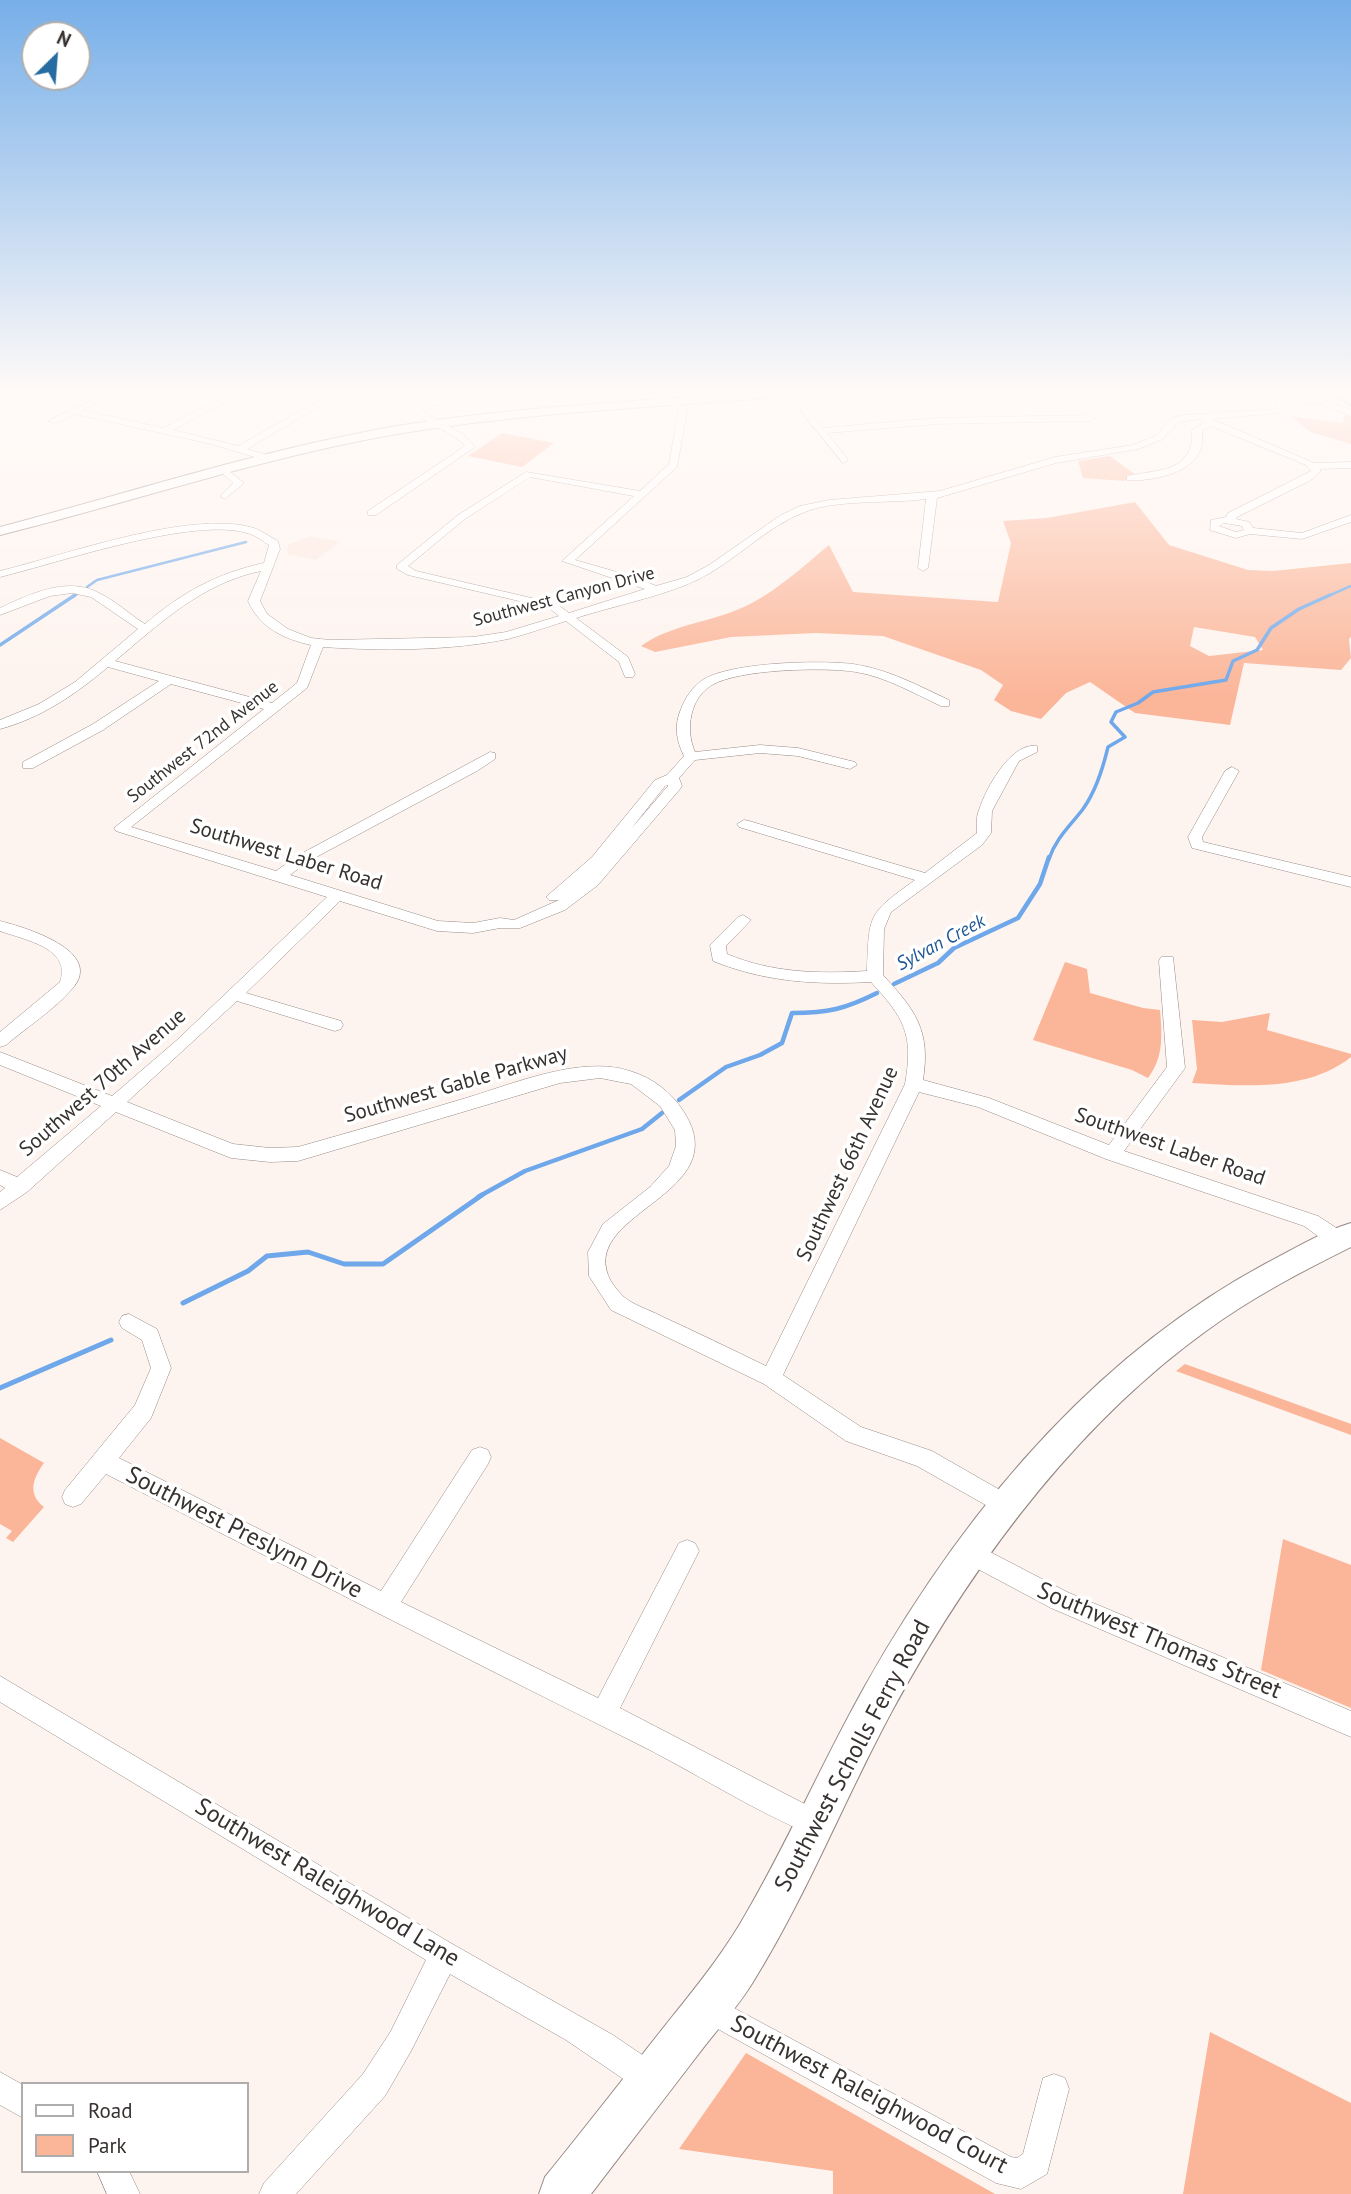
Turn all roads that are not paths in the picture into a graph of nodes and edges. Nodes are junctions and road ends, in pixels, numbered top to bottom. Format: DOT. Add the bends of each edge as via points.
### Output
graph roads {
  1 [pos="134,495"];
  2 [pos="398,495"];
  3 [pos="493,495"];
  4 [pos="640,495"];
  5 [pos="935,495"];
  6 [pos="1271,495"];
  7 [pos="930,497"];
  8 [pos="372,513"];
  9 [pos="1351,518"];
  10 [pos="1231,520"];
  11 [pos="0,531"];
  12 [pos="1250,531"];
  13 [pos="267,566"];
  14 [pos="923,568"];
  15 [pos="0,574"];
  16 [pos="657,590"];
  17 [pos="0,612"];
  18 [pos="568,616"];
  19 [pos="146,629"];
  20 [pos="318,643"];
  21 [pos="108,663"];
  22 [pos="629,674"];
  23 [pos="168,680"];
  24 [pos="945,703"];
  25 [pos="275,708"];
  26 [pos="0,725"];
  27 [pos="1032,749"];
  28 [pos="490,755"];
  29 [pos="691,756"];
  30 [pos="28,765"];
  31 [pos="850,765"];
  32 [pos="1232,771"];
  33 [pos="744,824"];
  34 [pos="121,828"];
  35 [pos="278,877"];
  36 [pos="925,878"];
  37 [pos="1351,882"];
  38 [pos="337,895"];
  39 [pos="743,920"];
  40 [pos="0,926"];
  41 [pos="1167,961"];
  42 [pos="875,976"];
  43 [pos="234,995"];
  44 [pos="335,1025"];
  45 [pos="0,1041"];
  46 [pos="0,1058"];
  47 [pos="914,1084"];
  48 [pos="116,1105"];
  49 [pos="1112,1154"];
  50 [pos="0,1177"];
  51 [pos="20,1186"];
  52 [pos="0,1203"];
  53 [pos="1345,1237"];
  54 [pos="129,1322"];
  55 [pos="771,1378"];
  56 [pos="480,1457"];
  57 [pos="103,1461"];
  58 [pos="73,1497"];
  59 [pos="1006,1505"];
  60 [pos="687,1551"];
  61 [pos="969,1552"];
  62 [pos="385,1606"];
  63 [pos="0,1688"];
  64 [pos="604,1713"];
  65 [pos="1351,1724"];
  66 [pos="815,1823"];
  67 [pos="444,1955"];
  68 [pos="708,2008"];
  69 [pos="652,2080"];
  70 [pos="0,2087"];
  71 [pos="1054,2089"];
  72 [pos="21,2102"];
  73 [pos="113,2173"];
  74 [pos="124,2194"];
  75 [pos="275,2194"];
  76 [pos="562,2194"];
  1 -- 11 [label="main road"];
  2 -- 8 [label="street"];
  3 -- 18 [label="street" via="401,567 547,603"];
  4 -- 16 [label="street" via="567,561"];
  5 -- 7 [label="street, Southwest Canyon Drive"];
  6 -- 10 [label="street" via="1232,515"];
  7 -- 14 [label="street"];
  7 -- 16 [label="street, Southwest Canyon Drive" via="804,508 700,576"];
  9 -- 12 [label="street" via="1302,538"];
  10 -- 12 [label="street" via="1245,524"];
  10 -- 12 [label="street" via="1215,522 1214,528 1236,535"];
  13 -- 15 [label="street, Southwest Canyon Drive" via="275,546 267,536 238,528 206,527 123,542"];
  13 -- 19 [label="street" via="220,580 174,605"];
  13 -- 20 [label="street, Southwest Canyon Drive" via="255,606 278,629"];
  16 -- 18 [label="street, Southwest Canyon Drive"];
  17 -- 19 [label="street" via="71,589 94,595"];
  18 -- 20 [label="street, Southwest Canyon Drive" via="508,635 462,642"];
  18 -- 22 [label="street" via="624,660"];
  19 -- 21 [label="street"];
  20 -- 25 [label="street, Southwest 72nd Avenue" via="303,685"];
  21 -- 23 [label="street"];
  21 -- 26 [label="street" via="55,701"];
  23 -- 25 [label="street"];
  23 -- 30 [label="street" via="98,727"];
  24 -- 29 [label="street" via="855,668 730,674 703,686 686,711 682,734"];
  25 -- 34 [label="street, Southwest 72nd Avenue"];
  27 -- 36 [label="street" via="1014,758 985,811 984,833 977,842"];
  28 -- 35 [label="street" via="302,859"];
  29 -- 31 [label="street" via="760,749 798,752"];
  29 -- 38 [label="street, Southwest Laber Road" via="672,778 675,786 580,895 533,919 515,925 437,926"];
  32 -- 37 [label="street" via="1195,837 1197,845"];
  33 -- 36 [label="street"];
  34 -- 35 [label="street, Southwest Laber Road"];
  35 -- 38 [label="street, Southwest Laber Road"];
  36 -- 42 [label="street" via="885,909 876,929"];
  38 -- 43 [label="street, Southwest 70th Avenue"];
  39 -- 42 [label="street" via="718,945 719,957 738,967 825,979"];
  40 -- 45 [label="street" via="52,945 69,957 73,967 67,985"];
  41 -- 49 [label="street" via="1176,1068"];
  42 -- 47 [label="street, Southwest 66th Avenue" via="916,1030 920,1054"];
  43 -- 44 [label="street"];
  43 -- 48 [label="street, Southwest 70th Avenue"];
  46 -- 48 [label="street, Southwest Gable Parkway"];
  47 -- 49 [label="street, Southwest Laber Road" via="983,1102"];
  47 -- 55 [label="street, Southwest 66th Avenue"];
  48 -- 51 [label="street, Southwest 70th Avenue"];
  48 -- 55 [label="street, Southwest Gable Parkway" via="231,1152 288,1154 560,1077 602,1071 635,1079 656,1092 678,1115 686,1138 684,1152 670,1181 614,1223 601,1243 596,1261 600,1284 618,1304"];
  49 -- 53 [label="street, Southwest Laber Road" via="1311,1221"];
  50 -- 51 [label="street"];
  51 -- 52 [label="street, Southwest 70th Avenue"];
  53 -- 59 [label="main road, Southwest Scholls Ferry Road" via="1177,1335 1093,1409"];
  54 -- 57 [label="street, Southwest Preslynn Drive" via="150,1335 161,1368 143,1411"];
  55 -- 59 [label="street, Southwest Gable Parkway" via="854,1434 924,1458"];
  56 -- 62 [label="street, Southwest Preslynn Drive"];
  57 -- 58 [label="street, Southwest Preslynn Drive"];
  57 -- 62 [label="street, Southwest Preslynn Drive"];
  59 -- 61 [label="main road, Southwest Scholls Ferry Road"];
  60 -- 64 [label="street"];
  61 -- 65 [label="street, Southwest Thomas Street" via="1082,1611"];
  61 -- 66 [label="main road, Southwest Scholls Ferry Road" via="879,1699"];
  62 -- 64 [label="street, Southwest Preslynn Drive"];
  63 -- 67 [label="street, Southwest Raleighwood Lane"];
  64 -- 66 [label="street, Southwest Preslynn Drive"];
  66 -- 68 [label="main road, Southwest Scholls Ferry Road" via="761,1931"];
  67 -- 69 [label="street, Southwest Raleighwood Lane" via="623,2058"];
  67 -- 75 [label="street" via="374,2085"];
  68 -- 69 [label="main road, Southwest Scholls Ferry Road"];
  68 -- 71 [label="street, Southwest Raleighwood Court" via="1007,2172 1021,2174 1036,2163"];
  69 -- 76 [label="main road, Southwest Scholls Ferry Road"];
  70 -- 72 [label="street"];
  73 -- 74 [label="street"];
}
